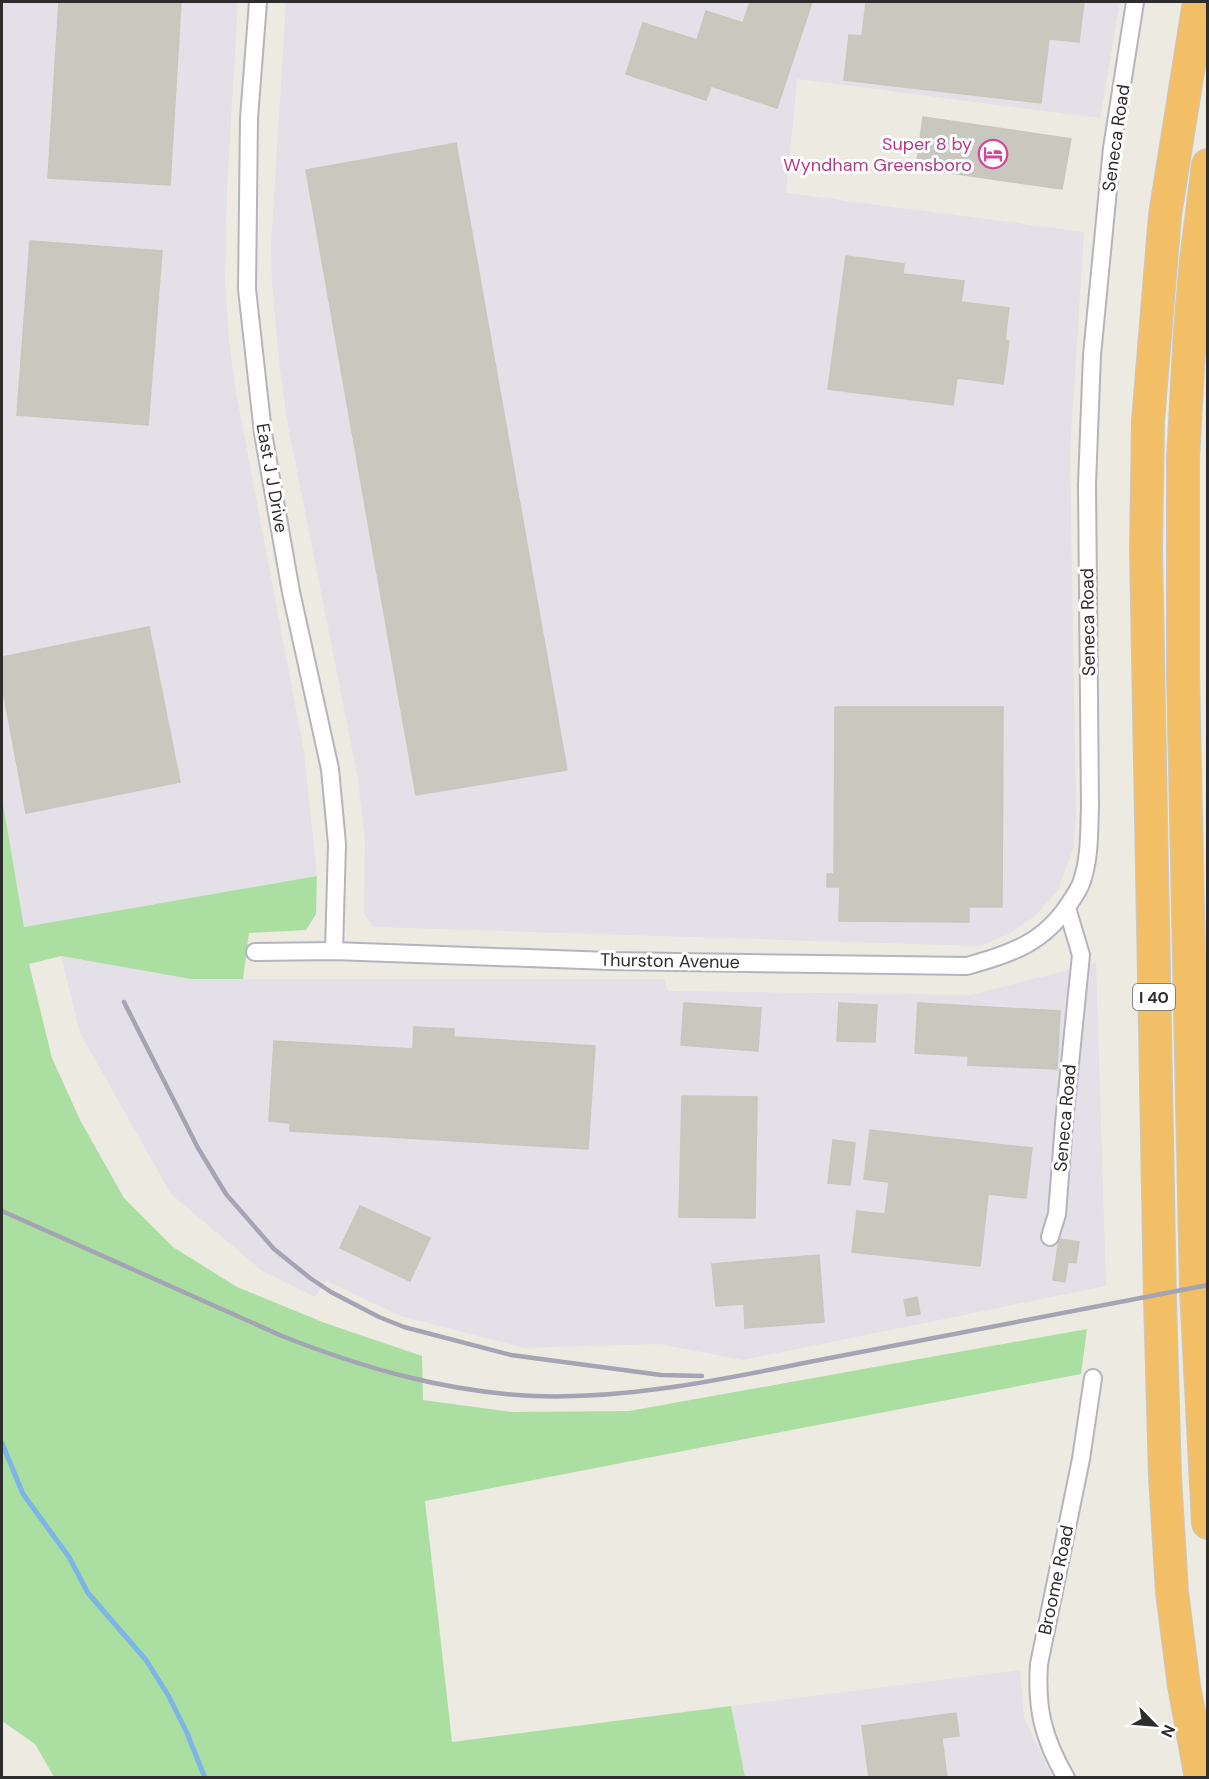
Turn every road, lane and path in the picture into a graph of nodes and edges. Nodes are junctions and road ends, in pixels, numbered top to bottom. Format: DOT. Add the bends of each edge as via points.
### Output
graph roads {
  1 [pos="258,2"];
  2 [pos="1136,2"];
  3 [pos="1199,2"];
  4 [pos="1208,165"];
  5 [pos="1067,908"];
  6 [pos="334,951"];
  7 [pos="255,952"];
  8 [pos="1050,1237"];
  9 [pos="1093,1378"];
  10 [pos="1208,1523"];
  11 [pos="1066,1778"];
  12 [pos="1201,1778"];
  1 -- 6 [label="street, East J J Drive" via="249,118 247,289 265,445 291,592 330,769 337,844"];
  2 -- 5 [label="street, Seneca Road" via="1112,148 1092,355 1087,484 1088,854 1082,883"];
  3 -- 12 [label="highway, I 40" via="1165,215 1148,421 1146,549 1165,1477 1172,1592"];
  4 -- 10 [label="highway, I 40" via="1193,295 1183,459 1183,674 1196,1290"];
  5 -- 6 [label="street, Thurston Avenue" via="1050,930 1014,952 967,966 609,961"];
  5 -- 8 [label="street, Seneca Road" via="1082,955 1056,1214"];
  6 -- 7 [label="street, Thurston Avenue"];
  9 -- 11 [label="street, Broome Road" via="1037,1689 1039,1714"];
}
